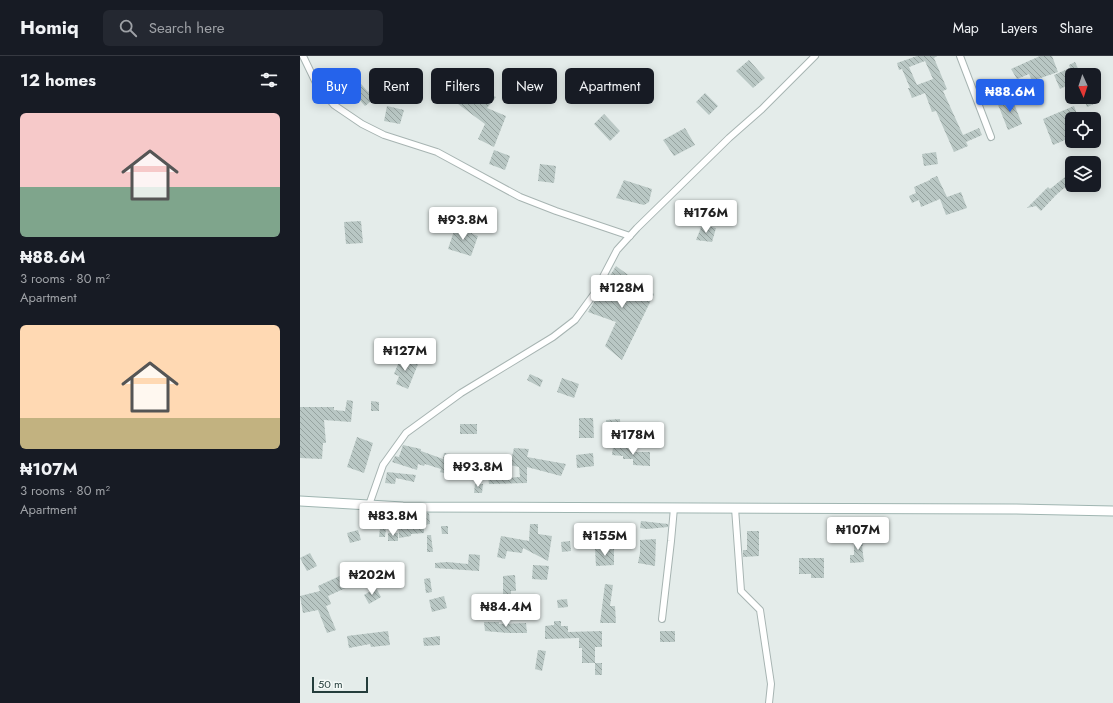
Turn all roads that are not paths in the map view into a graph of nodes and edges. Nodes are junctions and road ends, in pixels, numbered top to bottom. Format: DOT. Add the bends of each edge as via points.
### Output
graph roads {
  1 [pos="302,56"];
  2 [pos="815,56"];
  3 [pos="960,56"];
  4 [pos="991,137"];
  5 [pos="630,236"];
  6 [pos="300,501"];
  7 [pos="369,506"];
  8 [pos="674,508"];
  9 [pos="735,508"];
  10 [pos="1113,511"];
  11 [pos="662,619"];
  12 [pos="769,703"];
  1 -- 5 [label="street" via="317,86 334,105 362,124 384,135 437,152 520,197"];
  2 -- 5 [label="street"];
  3 -- 4 [label="street"];
  5 -- 7 [label="street" via="618,250 594,294 575,320 554,337 461,393 406,433 383,465"];
  6 -- 7 [label="main road"];
  7 -- 8 [label="main road"];
  8 -- 9 [label="main road"];
  8 -- 11 [label="street"];
  9 -- 10 [label="main road"];
  9 -- 12 [label="street" via="741,591 760,610 771,684"];
}
